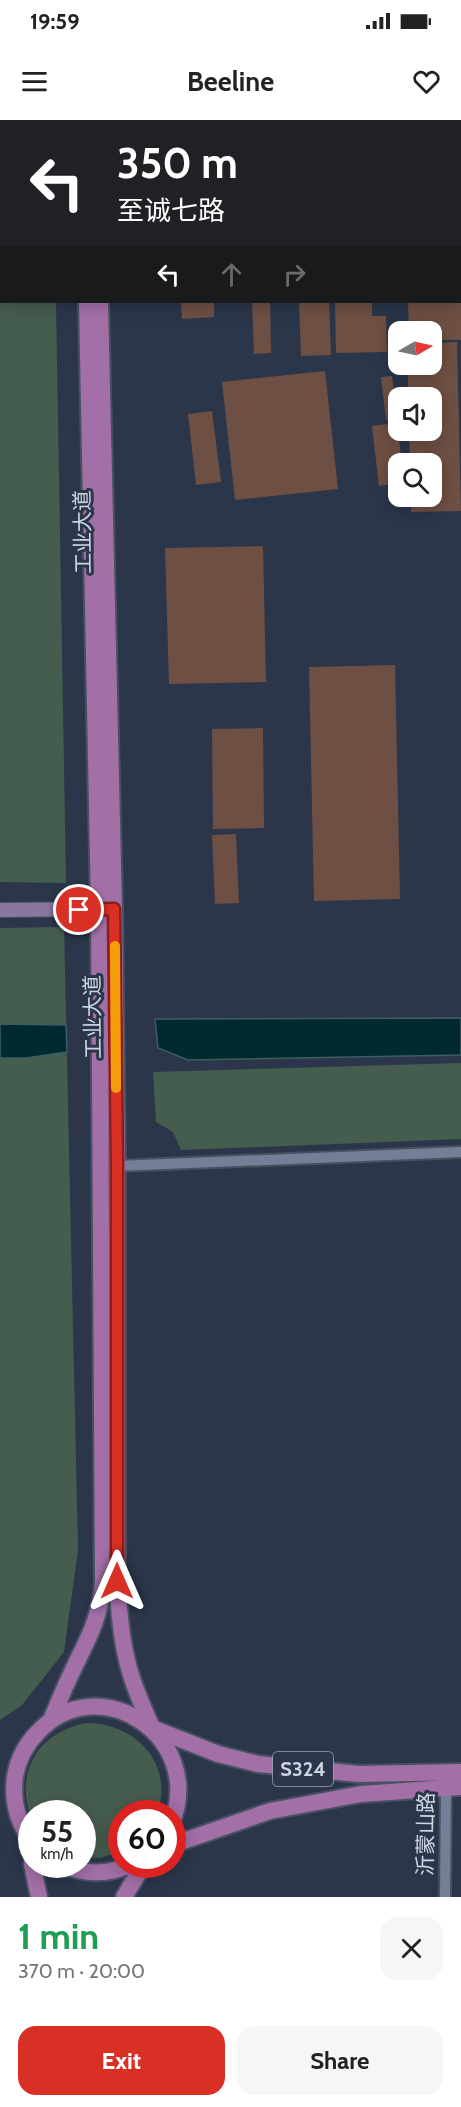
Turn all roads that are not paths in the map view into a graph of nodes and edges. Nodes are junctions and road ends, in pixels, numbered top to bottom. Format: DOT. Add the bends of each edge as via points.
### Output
graph roads {
  1 [pos="87,303"];
  2 [pos="100,303"];
  3 [pos="107,909"];
  4 [pos="0,910"];
  5 [pos="461,1152"];
  6 [pos="117,1166"];
  7 [pos="51,1720"];
  8 [pos="152,1728"];
  9 [pos="454,1780"];
  10 [pos="178,1800"];
  11 [pos="18,1813"];
  12 [pos="186,1840"];
  13 [pos="35,1878"];
  14 [pos="136,1878"];
  15 [pos="39,1897"];
  16 [pos="124,1897"];
  17 [pos="445,1897"];
  1 -- 3 [label="main road"];
  2 -- 3 [label="main road, 工业大道"];
  3 -- 4 [label="main road"];
  3 -- 6 [label="main road, 工业大道"];
  3 -- 7 [label="main road" via="104,1583 93,1631"];
  5 -- 6 [label="street"];
  6 -- 8 [label="main road, 工业大道" via="117,1581 126,1658"];
  7 -- 8 [label="main road" via="75,1710 101,1707 126,1713"];
  7 -- 11 [label="main road" via="25,1748 16,1773 14,1798"];
  8 -- 9 [label="main road, S324" via="218,1754 258,1764"];
  8 -- 10 [label="main road" via="166,1745 176,1769"];
  9 -- 12 [label="main road, S324" via="270,1811"];
  9 -- 17 [label="street, 沂蒙山路"];
  13 -- 15 [label="main road"];
  14 -- 16 [label="main road"];
}
